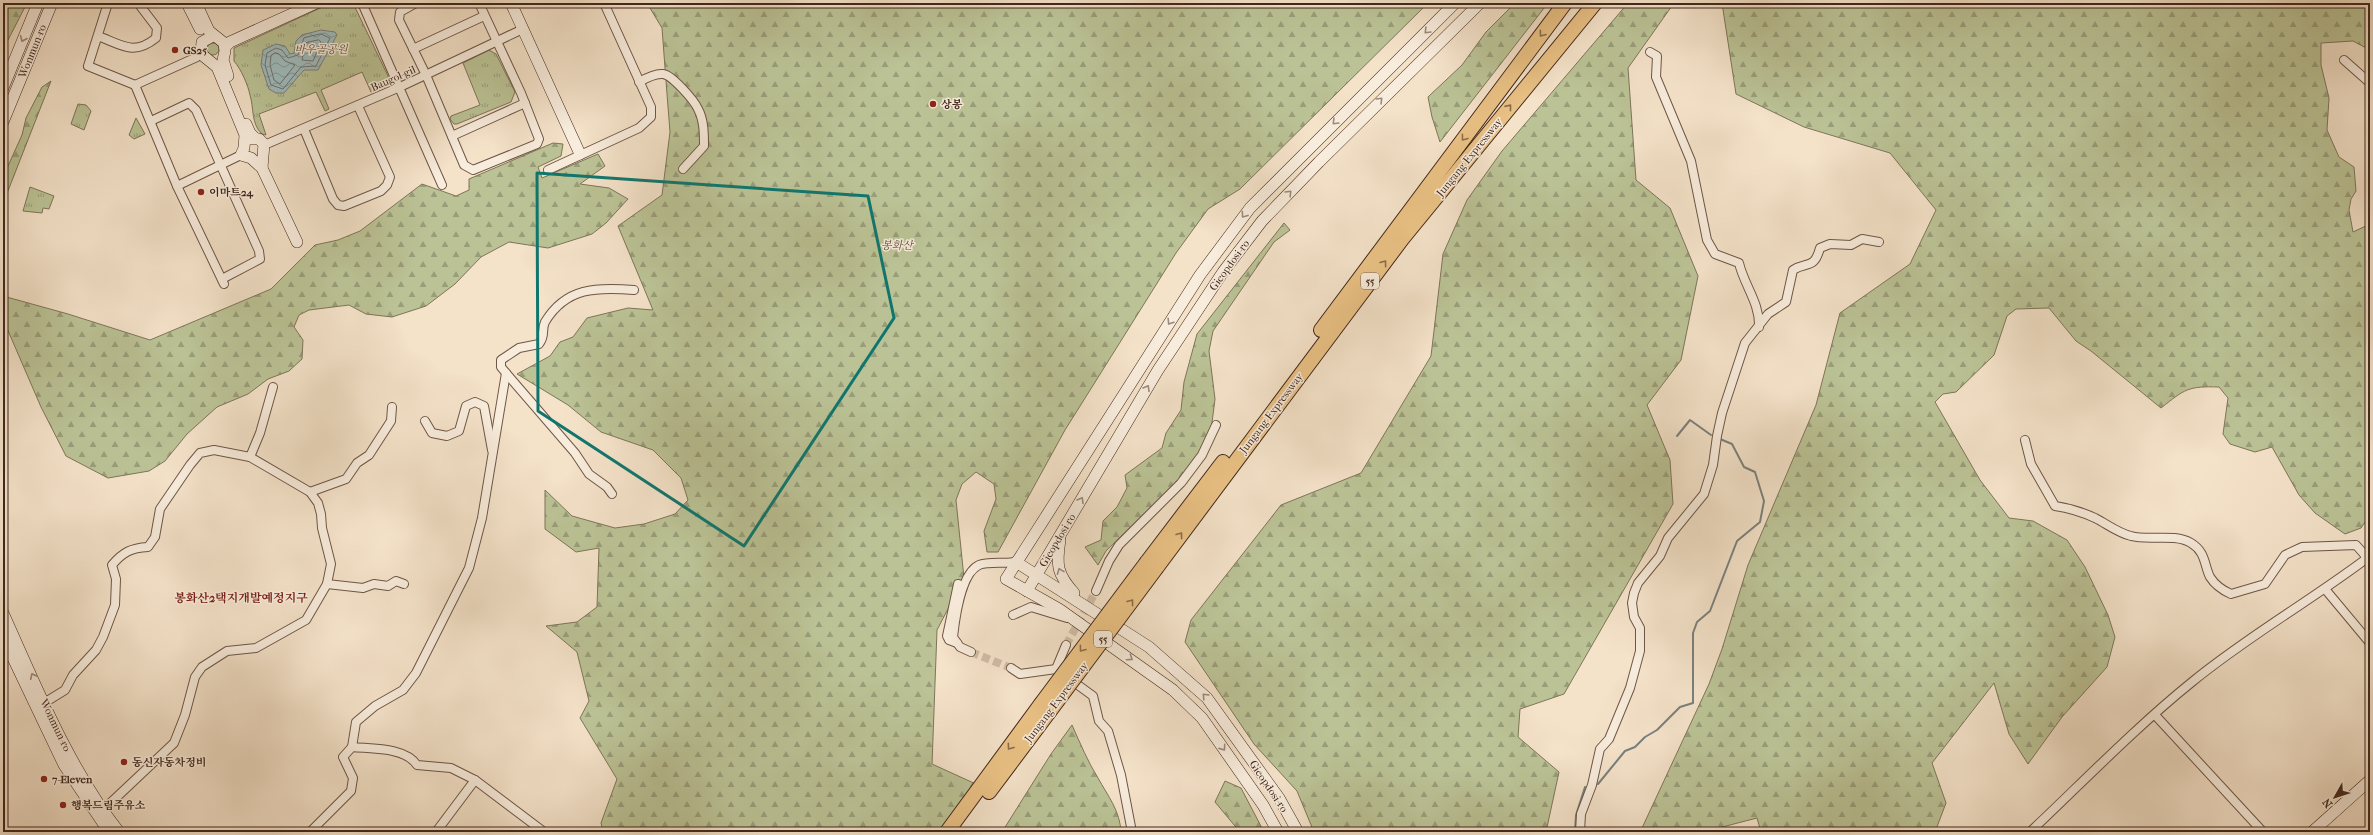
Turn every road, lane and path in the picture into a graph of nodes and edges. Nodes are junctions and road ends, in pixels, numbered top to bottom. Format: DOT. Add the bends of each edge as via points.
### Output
graph roads {
  1 [pos="38,3"];
  2 [pos="52,3"];
  3 [pos="108,3"];
  4 [pos="138,3"];
  5 [pos="187,3"];
  6 [pos="196,3"];
  7 [pos="316,3"];
  8 [pos="362,3"];
  9 [pos="416,3"];
  10 [pos="479,3"];
  11 [pos="511,3"];
  12 [pos="604,3"];
  13 [pos="1455,3"];
  14 [pos="1480,3"];
  15 [pos="1565,3"];
  16 [pos="1595,3"];
  17 [pos="484,16"];
  18 [pos="523,29"];
  19 [pos="98,36"];
  20 [pos="496,41"];
  21 [pos="223,44"];
  22 [pos="413,49"];
  23 [pos="1650,52"];
  24 [pos="203,54"];
  25 [pos="2344,60"];
  26 [pos="426,75"];
  27 [pos="639,82"];
  28 [pos="2370,83"];
  29 [pos="135,85"];
  30 [pos="400,87"];
  31 [pos="3,88"];
  32 [pos="525,103"];
  33 [pos="358,106"];
  34 [pos="151,121"];
  35 [pos="3,122"];
  36 [pos="304,129"];
  37 [pos="452,136"];
  38 [pos="263,145"];
  39 [pos="246,153"];
  40 [pos="580,154"];
  41 [pos="220,166"];
  42 [pos="262,168"];
  43 [pos="683,169"];
  44 [pos="548,170"];
  45 [pos="442,185"];
  46 [pos="177,186"];
  47 [pos="297,242"];
  48 [pos="1879,242"];
  49 [pos="634,290"];
  50 [pos="1758,328"];
  51 [pos="506,373"];
  52 [pos="273,387"];
  53 [pos="392,407"];
  54 [pos="425,421"];
  55 [pos="1216,425"];
  56 [pos="2025,440"];
  57 [pos="492,453"];
  58 [pos="250,458"];
  59 [pos="310,492"];
  60 [pos="612,494"];
  61 [pos="1060,533"];
  62 [pos="2368,558"];
  63 [pos="1016,562"];
  64 [pos="1152,564"];
  65 [pos="1003,565"];
  66 [pos="1036,574"];
  67 [pos="1006,579"];
  68 [pos="327,584"];
  69 [pos="404,584"];
  70 [pos="958,584"];
  71 [pos="2324,589"];
  72 [pos="1027,591"];
  73 [pos="1096,591"];
  74 [pos="1082,603"];
  75 [pos="1013,615"];
  76 [pos="4,618"];
  77 [pos="1075,621"];
  78 [pos="3,636"];
  79 [pos="2370,642"];
  80 [pos="958,644"];
  81 [pos="1066,645"];
  82 [pos="971,652"];
  83 [pos="1011,668"];
  84 [pos="1056,669"];
  85 [pos="44,704"];
  86 [pos="1045,708"];
  87 [pos="2154,715"];
  88 [pos="352,747"];
  89 [pos="475,780"];
  90 [pos="2370,780"];
  91 [pos="98,811"];
  92 [pos="99,832"];
  93 [pos="109,832"];
  94 [pos="119,832"];
  95 [pos="310,832"];
  96 [pos="436,832"];
  97 [pos="544,832"];
  98 [pos="947,832"];
  99 [pos="959,832"];
  100 [pos="1132,832"];
  101 [pos="1278,832"];
  102 [pos="1298,832"];
  103 [pos="1580,832"];
  104 [pos="2030,832"];
  105 [pos="2264,832"];
  106 [pos="2312,832"];
  1 -- 31 [label="street, Wonmun-ro, one-way"];
  2 -- 35 [label="street, Wonmun-ro"];
  3 -- 19 [label="street"];
  4 -- 19 [label="street" via="157,28 156,38 145,47 134,49"];
  5 -- 24 [label="street" via="196,19"];
  6 -- 21 [label="street" via="207,26"];
  7 -- 21 [label="street"];
  8 -- 30 [label="street"];
  9 -- 22 [label="street" via="399,15"];
  10 -- 17 [label="street"];
  11 -- 18 [label="street"];
  12 -- 27 [label="street"];
  13 -- 63 [label="street, Gieopdosi-ro, one-way" via="1250,208 1200,275"];
  61 -- 14 [label="street, Gieopdosi-ro, one-way" via="1158,370 1223,272 1262,221"];
  15 -- 64 [label="highway, Jungang Expressway / 55, one-way"];
  64 -- 16 [label="highway, Jungang Expressway / 55, one-way" via="1402,240"];
  17 -- 20 [label="street"];
  17 -- 22 [label="street"];
  18 -- 20 [label="street, Baugol-gil"];
  18 -- 40 [label="street"];
  19 -- 29 [label="street" via="88,66"];
  20 -- 26 [label="street, Baugol-gil"];
  20 -- 32 [label="street"];
  21 -- 24 [label="street"];
  21 -- 24 [label="street" via="218,61"];
  21 -- 38 [label="street" via="225,70 250,133"];
  22 -- 26 [label="street"];
  23 -- 50 [label="street" via="1657,56 1656,77 1691,161 1707,240 1715,254 1739,263 1741,273 1758,308"];
  24 -- 29 [label="street"];
  24 -- 39 [label="street" via="217,67 245,135"];
  25 -- 28 [label="street"];
  26 -- 30 [label="street, Baugol-gil"];
  26 -- 37 [label="street"];
  27 -- 40 [label="street" via="651,107 649,120 639,128"];
  27 -- 43 [label="street" via="657,74 665,74 698,108 704,129 704,146"];
  29 -- 34 [label="street"];
  30 -- 33 [label="street, Baugol-gil"];
  30 -- 45 [label="street"];
  32 -- 37 [label="street"];
  32 -- 37 [label="street" via="538,134 537,144 473,170 464,165"];
  33 -- 36 [label="street, Baugol-gil"];
  33 -- 36 [label="street" via="390,177 381,191 344,206 338,204 332,199"];
  34 -- 41 [label="street" via="189,104 194,106"];
  34 -- 46 [label="street"];
  36 -- 38 [label="street, Baugol-gil"];
  38 -- 39 [label="street" via="258,158"];
  38 -- 39 [label="street" via="249,140"];
  38 -- 42 [label="street"];
  39 -- 41 [label="street"];
  39 -- 42 [label="street"];
  40 -- 44 [label="street"];
  41 -- 46 [label="street"];
  41 -- 46 [label="street" via="260,251 260,259 223,281"];
  42 -- 47 [label="street"];
  48 -- 50 [label="street" via="1862,239 1851,245 1835,243 1820,248 1817,259 1809,266 1799,266 1793,270 1786,302 1768,314"];
  49 -- 51 [label="street" via="614,289 577,293 564,299 544,324 544,338 539,344 519,348 501,360 501,367"];
  50 -- 103 [label="street" via="1745,343 1731,386 1717,436 1710,481 1704,494 1668,538 1660,556 1638,583 1634,593 1632,603 1634,617 1640,628 1640,651 1630,688 1609,739 1600,749 1592,785 1581,814"];
  51 -- 57 [label="street"];
  51 -- 60 [label="street" via="575,453 589,474 607,487"];
  52 -- 58 [label="street"];
  53 -- 59 [label="street" via="391,421 369,455 357,463 346,479"];
  54 -- 57 [label="street" via="432,432 447,436 459,431 466,406 475,402 484,406"];
  55 -- 73 [label="street" via="1202,455 1181,483 1120,545 1109,561"];
  56 -- 62 [label="street" via="2031,464 2055,506 2072,509 2095,518 2131,537 2180,539 2191,543 2208,565 2209,576 2219,588 2230,594 2265,584 2285,555 2302,547 2356,545"];
  57 -- 88 [label="street" via="482,518 469,568 454,600 416,673 403,690 375,706 356,722"];
  58 -- 59 [label="street"];
  58 -- 85 [label="street" via="214,450 200,453 160,509 155,537 148,547 133,548 121,554 112,565 116,579 115,605 96,650 73,675 65,690"];
  59 -- 68 [label="street" via="318,503 322,528 329,548 331,564"];
  61 -- 66 [label="street, Gieopdosi-ro"];
  74 -- 61 [label="street, one-way" via="1058,570"];
  62 -- 71 [label="street"];
  63 -- 65 [label="street"];
  63 -- 66 [label="street, Gieopdosi-ro"];
  63 -- 67 [label="street, Gieopdosi-ro"];
  64 -- 86 [label="highway, Jungang Expressway / 55, bridge"];
  65 -- 67 [label="street"];
  65 -- 80 [label="street" via="980,565 967,577 954,628 953,637"];
  66 -- 72 [label="street, Gieopdosi-ro"];
  66 -- 74 [label="street, Gieopdosi-ro"];
  67 -- 72 [label="street, Gieopdosi-ro"];
  68 -- 69 [label="street" via="363,588 374,584 388,586 396,581"];
  68 -- 91 [label="street" via="306,620 256,648 227,651 202,667 195,677 174,743"];
  70 -- 80 [label="street" via="947,636 949,640"];
  71 -- 79 [label="street"];
  71 -- 87 [label="street" via="2243,643 2191,682"];
  72 -- 77 [label="street, Gieopdosi-ro"];
  102 -- 74 [label="street, Gieopdosi-ro, one-way" via="1279,798 1208,698 1149,647"];
  75 -- 77 [label="street" via="1031,607"];
  85 -- 76 [label="street, Wonmun-ro, one-way"];
  77 -- 101 [label="street, Gieopdosi-ro, one-way" via="1173,690 1202,718 1263,805"];
  78 -- 91 [label="street, Wonmun-ro" via="64,765"];
  80 -- 82 [label="street"];
  81 -- 84 [label="street"];
  83 -- 84 [label="street" via="1020,674"];
  84 -- 100 [label="street" via="1093,696 1099,721 1108,731 1121,774"];
  85 -- 91 [label="street, Wonmun-ro"];
  86 -- 98 [label="highway, Jungang Expressway / 55, one-way"];
  86 -- 99 [label="highway, Jungang Expressway / 55"];
  87 -- 104 [label="street"];
  87 -- 105 [label="street"];
  88 -- 89 [label="street" via="405,754 416,766 451,768"];
  88 -- 95 [label="street" via="343,757 353,778 351,791"];
  89 -- 96 [label="street"];
  89 -- 97 [label="street"];
  90 -- 106 [label="street"];
  91 -- 92 [label="street"];
  91 -- 93 [label="street, Wonmun-ro"];
  91 -- 94 [label="street, Wonmun-ro"];
}
